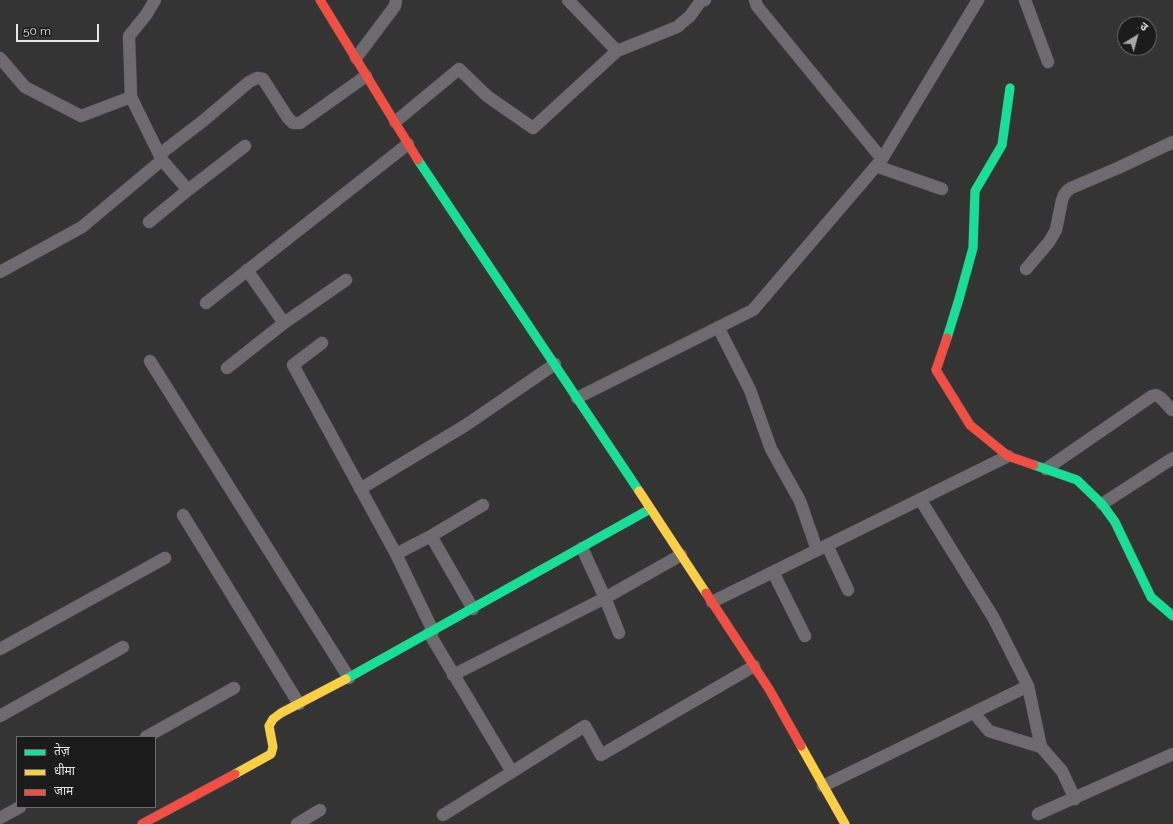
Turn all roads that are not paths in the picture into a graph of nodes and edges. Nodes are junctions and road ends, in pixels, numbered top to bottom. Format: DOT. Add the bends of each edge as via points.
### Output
graph roads {
  1 [pos="155,0"];
  2 [pos="320,0"];
  3 [pos="396,0"];
  4 [pos="568,0"];
  5 [pos="705,0"];
  6 [pos="755,0"];
  7 [pos="978,0"];
  8 [pos="1025,0"];
  9 [pos="617,52"];
  10 [pos="0,58"];
  11 [pos="356,58"];
  12 [pos="1048,62"];
  13 [pos="366,76"];
  14 [pos="1010,88"];
  15 [pos="131,97"];
  16 [pos="395,122"];
  17 [pos="1173,142"];
  18 [pos="408,144"];
  19 [pos="245,146"];
  20 [pos="161,157"];
  21 [pos="879,163"];
  22 [pos="942,189"];
  23 [pos="188,190"];
  24 [pos="149,222"];
  25 [pos="1026,269"];
  26 [pos="247,270"];
  27 [pos="0,272"];
  28 [pos="346,280"];
  29 [pos="206,303"];
  30 [pos="284,323"];
  31 [pos="718,327"];
  32 [pos="322,343"];
  33 [pos="150,361"];
  34 [pos="555,364"];
  35 [pos="227,368"];
  36 [pos="577,398"];
  37 [pos="1172,410"];
  38 [pos="1008,456"];
  39 [pos="1173,458"];
  40 [pos="1046,469"];
  41 [pos="360,489"];
  42 [pos="920,499"];
  43 [pos="483,504"];
  44 [pos="1102,504"];
  45 [pos="650,509"];
  46 [pos="183,515"];
  47 [pos="431,536"];
  48 [pos="582,548"];
  49 [pos="822,548"];
  50 [pos="396,554"];
  51 [pos="681,555"];
  52 [pos="165,558"];
  53 [pos="772,572"];
  54 [pos="848,590"];
  55 [pos="605,598"];
  56 [pos="712,602"];
  57 [pos="473,609"];
  58 [pos="1173,616"];
  59 [pos="431,632"];
  60 [pos="619,633"];
  61 [pos="804,636"];
  62 [pos="123,647"];
  63 [pos="0,649"];
  64 [pos="754,666"];
  65 [pos="453,675"];
  66 [pos="349,678"];
  67 [pos="1028,686"];
  68 [pos="234,688"];
  69 [pos="299,704"];
  70 [pos="974,713"];
  71 [pos="0,716"];
  72 [pos="148,736"];
  73 [pos="1041,747"];
  74 [pos="1173,754"];
  75 [pos="512,772"];
  76 [pos="824,786"];
  77 [pos="1075,799"];
  78 [pos="18,808"];
  79 [pos="320,810"];
  80 [pos="1038,814"];
  81 [pos="443,815"];
  82 [pos="0,818"];
  83 [pos="142,824"];
  84 [pos="297,824"];
  85 [pos="845,824"];
  1 -- 15 [label="street" via="129,36"];
  2 -- 11 [label="street"];
  3 -- 11 [label="street" via="395,6"];
  4 -- 9 [label="street"];
  5 -- 9 [label="street" via="700,2 690,16 677,27"];
  6 -- 21 [label="street" via="757,6"];
  7 -- 21 [label="street"];
  8 -- 12 [label="street"];
  9 -- 16 [label="street" via="533,128 487,96 459,69"];
  10 -- 15 [label="street" via="25,87 81,116"];
  11 -- 13 [label="street"];
  13 -- 16 [label="street"];
  13 -- 20 [label="street" via="300,124 293,123 288,118 263,79 257,78"];
  14 -- 38 [label="street" via="1002,145 974,191 973,248 936,370 970,425"];
  15 -- 20 [label="street"];
  16 -- 18 [label="street"];
  17 -- 25 [label="street" via="1067,191 1062,200 1056,230"];
  18 -- 26 [label="street"];
  18 -- 34 [label="street"];
  19 -- 23 [label="street"];
  20 -- 23 [label="street"];
  20 -- 27 [label="street" via="82,227"];
  21 -- 22 [label="street"];
  21 -- 31 [label="street" via="753,310"];
  23 -- 24 [label="street"];
  26 -- 29 [label="street"];
  26 -- 30 [label="street"];
  28 -- 30 [label="street"];
  30 -- 35 [label="street"];
  31 -- 36 [label="street"];
  31 -- 49 [label="street" via="750,390 771,449 800,500"];
  32 -- 41 [label="street" via="293,366"];
  33 -- 66 [label="street"];
  34 -- 36 [label="street"];
  34 -- 41 [label="street" via="466,425"];
  36 -- 45 [label="street"];
  37 -- 40 [label="street" via="1161,398 1152,396"];
  38 -- 40 [label="street"];
  38 -- 42 [label="street"];
  39 -- 44 [label="street"];
  40 -- 44 [label="street" via="1077,480"];
  41 -- 50 [label="street"];
  42 -- 49 [label="street"];
  42 -- 67 [label="street" via="993,617"];
  43 -- 47 [label="street"];
  44 -- 58 [label="street" via="1116,522 1151,597"];
  45 -- 48 [label="street"];
  45 -- 51 [label="street"];
  46 -- 69 [label="street"];
  47 -- 50 [label="street"];
  47 -- 57 [label="street"];
  48 -- 55 [label="street"];
  48 -- 57 [label="street"];
  49 -- 53 [label="street"];
  49 -- 54 [label="street"];
  50 -- 59 [label="street"];
  51 -- 55 [label="street"];
  51 -- 56 [label="street"];
  52 -- 63 [label="street"];
  53 -- 56 [label="street"];
  53 -- 61 [label="street"];
  55 -- 60 [label="street"];
  55 -- 65 [label="street"];
  56 -- 64 [label="street"];
  57 -- 59 [label="street"];
  59 -- 65 [label="street"];
  59 -- 66 [label="street"];
  62 -- 71 [label="street"];
  64 -- 75 [label="street" via="601,754 586,726"];
  64 -- 76 [label="street"];
  65 -- 75 [label="street"];
  66 -- 69 [label="street"];
  67 -- 70 [label="street"];
  67 -- 73 [label="street"];
  68 -- 72 [label="street"];
  69 -- 83 [label="street" via="272,719 269,726 273,747 271,754"];
  70 -- 73 [label="street" via="989,732"];
  70 -- 76 [label="street"];
  73 -- 77 [label="street" via="1062,771"];
  74 -- 77 [label="street"];
  75 -- 81 [label="street"];
  76 -- 85 [label="street"];
  77 -- 80 [label="street"];
  78 -- 82 [label="street"];
  79 -- 84 [label="street"];
}
